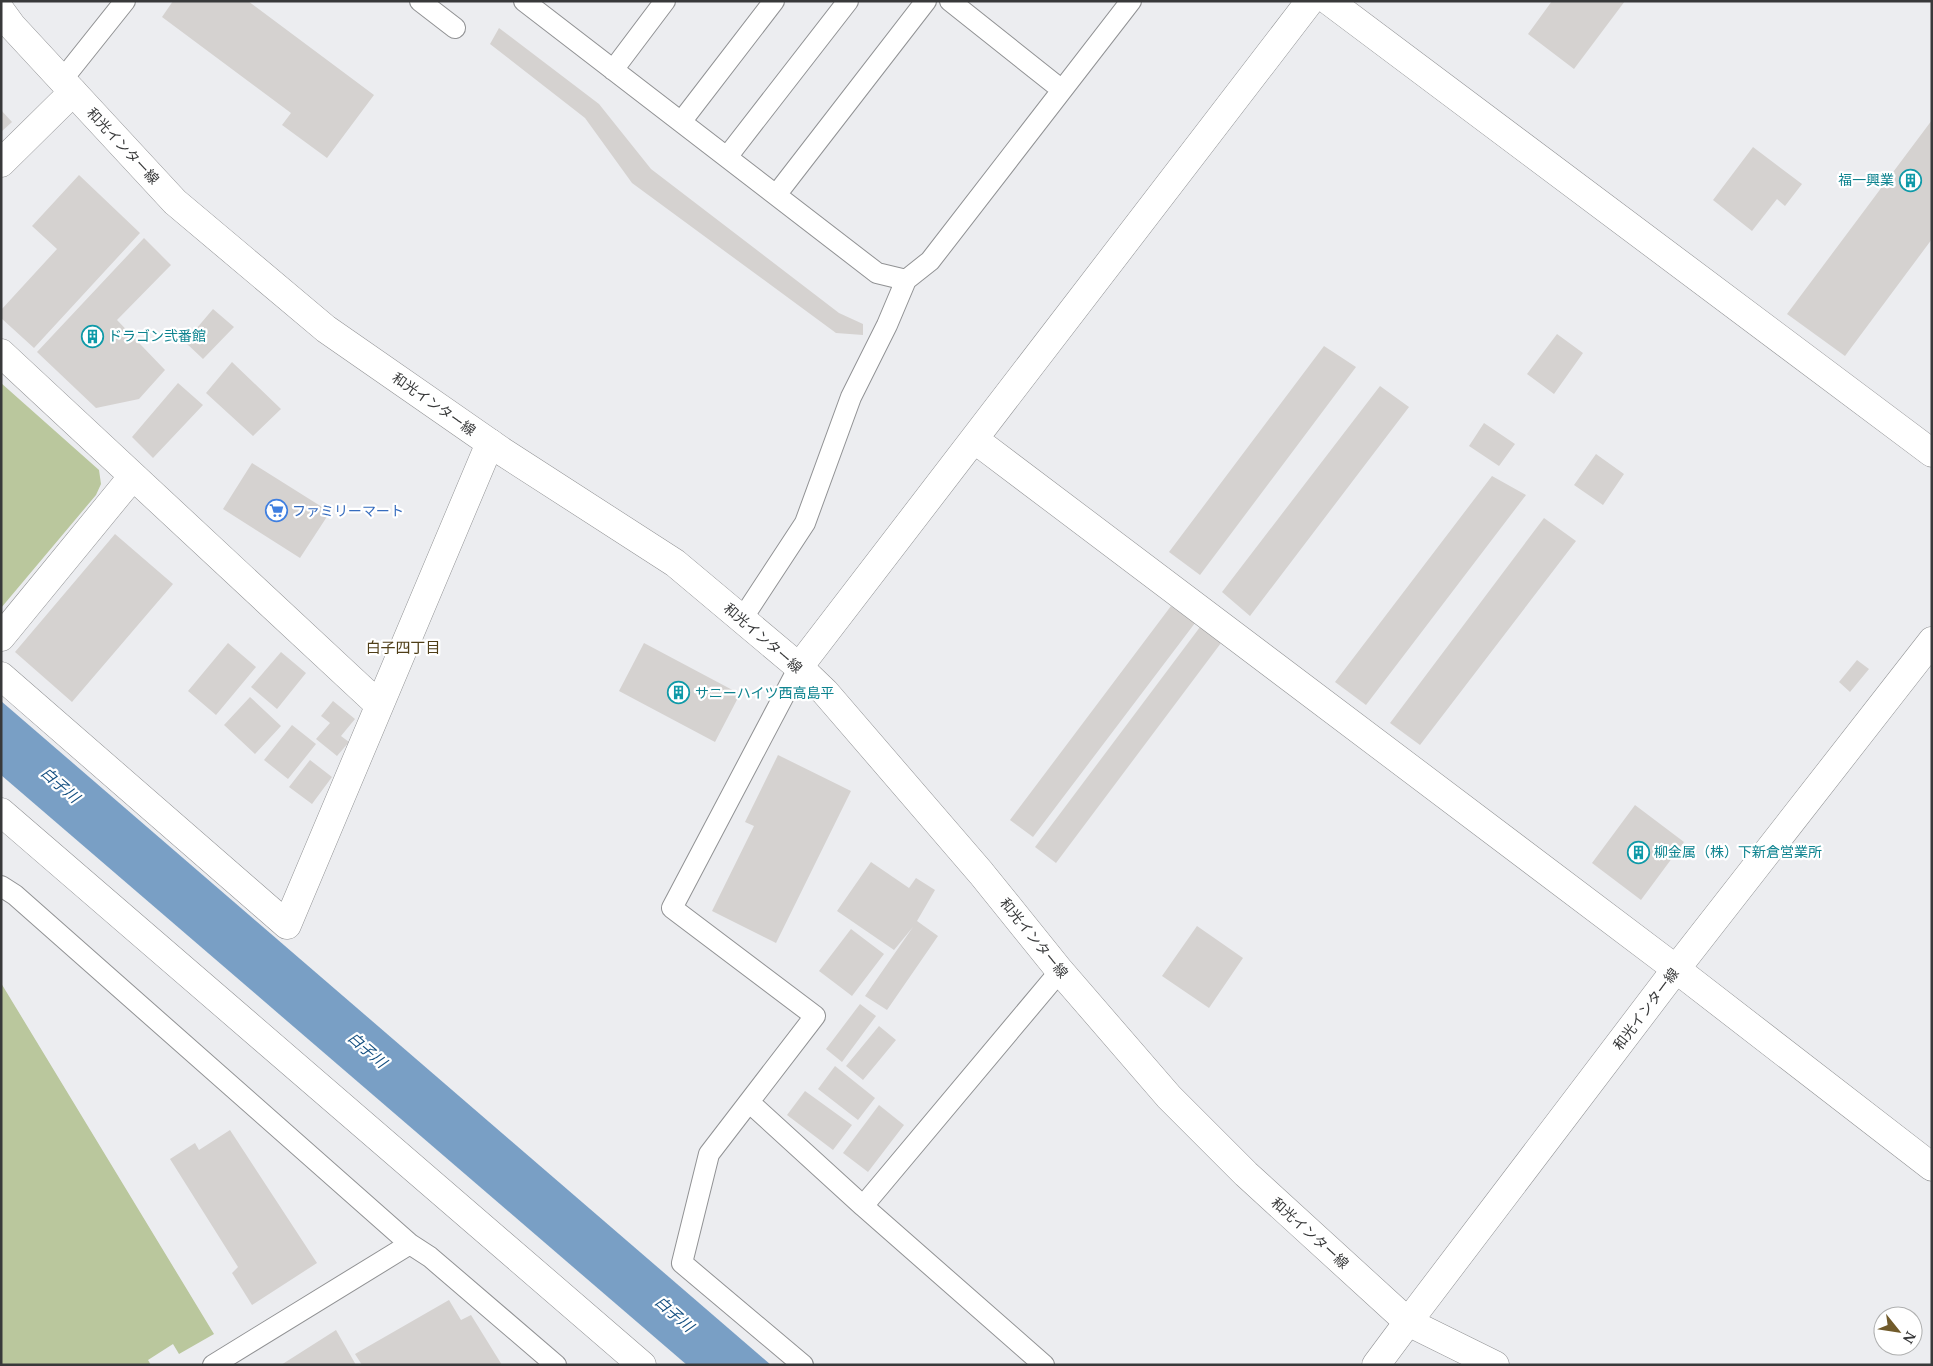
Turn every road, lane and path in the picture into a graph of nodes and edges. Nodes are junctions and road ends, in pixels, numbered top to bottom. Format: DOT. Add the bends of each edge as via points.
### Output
graph roads {
  1 [pos="125,1"];
  2 [pos="420,1"];
  3 [pos="524,1"];
  4 [pos="665,1"];
  5 [pos="774,1"];
  6 [pos="848,1"];
  7 [pos="926,1"];
  8 [pos="950,1"];
  9 [pos="1131,1"];
  10 [pos="1310,1"];
  11 [pos="1330,1"];
  12 [pos="1,11"];
  13 [pos="455,28"];
  14 [pos="613,70"];
  15 [pos="67,86"];
  16 [pos="1062,90"];
  17 [pos="681,122"];
  18 [pos="727,158"];
  19 [pos="1,163"];
  20 [pos="776,195"];
  21 [pos="906,280"];
  22 [pos="1,353"];
  23 [pos="974,439"];
  24 [pos="490,443"];
  25 [pos="1932,453"];
  26 [pos="133,476"];
  27 [pos="742,619"];
  28 [pos="1,637"];
  29 [pos="1932,641"];
  30 [pos="798,667"];
  31 [pos="1,676"];
  32 [pos="380,705"];
  33 [pos="1,812"];
  34 [pos="1,886"];
  35 [pos="1676,969"];
  36 [pos="1060,971"];
  37 [pos="749,1102"];
  38 [pos="1932,1167"];
  39 [pos="863,1206"];
  40 [pos="410,1244"];
  41 [pos="1408,1322"];
  42 [pos="1482,1361"];
  43 [pos="213,1365"];
  44 [pos="556,1365"];
  45 [pos="642,1365"];
  46 [pos="803,1365"];
  47 [pos="1044,1365"];
  48 [pos="1376,1365"];
  1 -- 15 [label="lane"];
  2 -- 13 [label="lane"];
  3 -- 14 [label="lane"];
  4 -- 14 [label="lane"];
  5 -- 17 [label="lane"];
  6 -- 18 [label="lane"];
  7 -- 20 [label="lane"];
  8 -- 16 [label="lane"];
  9 -- 16 [label="lane"];
  10 -- 23 [label="street"];
  11 -- 25 [label="street"];
  12 -- 15 [label="street, 和光インター線"];
  14 -- 17 [label="lane"];
  15 -- 19 [label="street"];
  15 -- 24 [label="street, 和光インター線" via="175,202 326,329"];
  16 -- 21 [label="lane" via="930,261"];
  17 -- 18 [label="lane"];
  18 -- 20 [label="lane"];
  20 -- 21 [label="lane" via="877,273"];
  21 -- 27 [label="lane" via="851,398 805,523"];
  22 -- 26 [label="street"];
  23 -- 30 [label="street"];
  23 -- 35 [label="street"];
  24 -- 27 [label="street, 和光インター線" via="675,563"];
  24 -- 32 [label="street"];
  26 -- 28 [label="street"];
  26 -- 32 [label="street"];
  27 -- 30 [label="street, 和光インター線"];
  29 -- 35 [label="street, 和光インター線"];
  30 -- 36 [label="street, 和光インター線" via="825,692 981,873"];
  30 -- 37 [label="lane" via="672,908 815,1016"];
  31 -- 32 [label="street" via="286,926"];
  33 -- 45 [label="street"];
  34 -- 40 [label="lane" via="59,933"];
  35 -- 38 [label="street"];
  35 -- 41 [label="street, 和光インター線"];
  36 -- 39 [label="lane"];
  36 -- 41 [label="street, 和光インター線" via="1176,1104 1246,1174"];
  37 -- 39 [label="lane"];
  37 -- 46 [label="lane" via="709,1154 682,1263"];
  39 -- 47 [label="lane"];
  40 -- 43 [label="lane"];
  40 -- 44 [label="lane" via="430,1257"];
  41 -- 42 [label="street"];
  41 -- 48 [label="street"];
}
